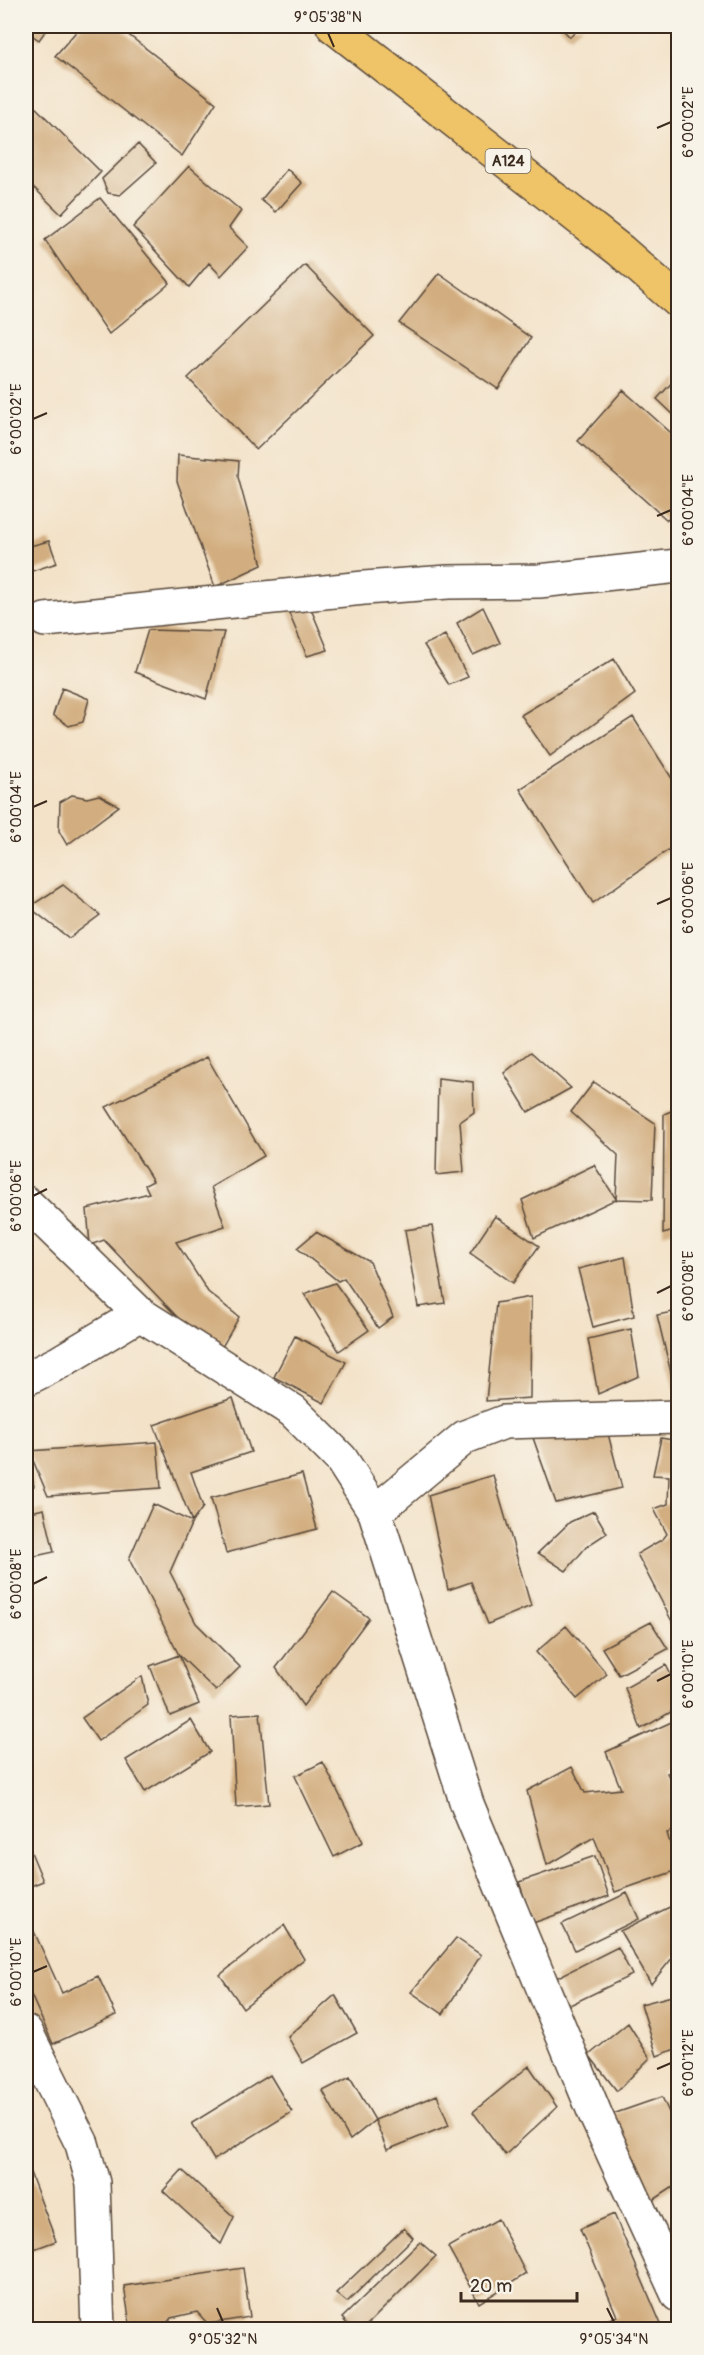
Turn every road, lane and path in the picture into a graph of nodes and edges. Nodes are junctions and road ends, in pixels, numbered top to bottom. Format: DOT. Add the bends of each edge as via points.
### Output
graph roads {
  1 [pos="333,26"];
  2 [pos="678,301"];
  3 [pos="678,566"];
  4 [pos="45,620"];
  5 [pos="26,1203"];
  6 [pos="140,1314"];
  7 [pos="26,1378"];
  8 [pos="678,1418"];
  9 [pos="375,1512"];
  10 [pos="26,2032"];
  11 [pos="678,2295"];
  12 [pos="99,2330"];
  1 -- 2 [label="highway, A124" via="603,236"];
  3 -- 4 [label="street" via="539,581 364,588"];
  5 -- 6 [label="street"];
  6 -- 7 [label="street"];
  6 -- 9 [label="street" via="293,1411 341,1459"];
  8 -- 9 [label="street" via="504,1422 465,1437"];
  9 -- 11 [label="street" via="468,1804 596,2116"];
  10 -- 12 [label="street" via="82,2144 93,2183"];
}
